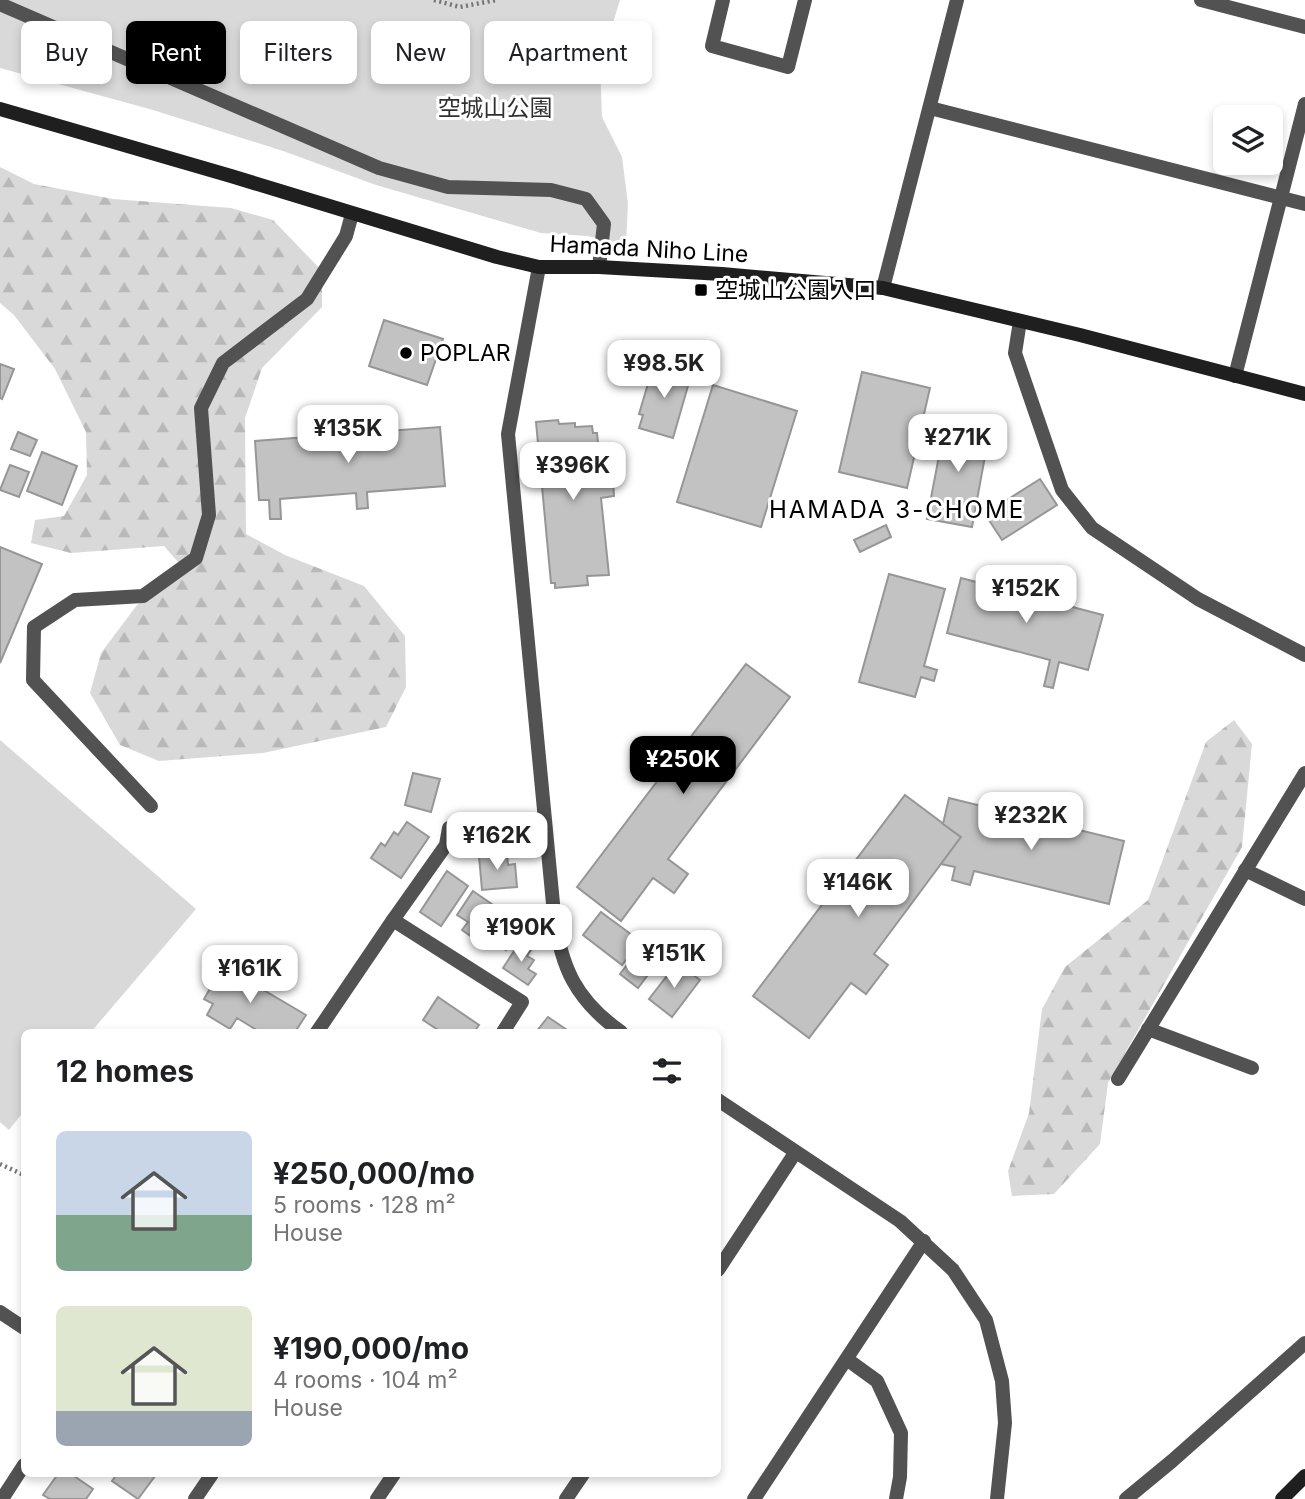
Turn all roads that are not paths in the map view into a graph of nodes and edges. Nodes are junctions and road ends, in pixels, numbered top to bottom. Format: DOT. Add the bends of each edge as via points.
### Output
graph roads {
  1 [pos="723,0"];
  2 [pos="805,0"];
  3 [pos="957,0"];
  4 [pos="1201,0"];
  5 [pos="0,4"];
  6 [pos="1305,27"];
  7 [pos="1305,104"];
  8 [pos="930,107"];
  9 [pos="0,109"];
  10 [pos="1281,198"];
  11 [pos="1305,204"];
  12 [pos="352,214"];
  13 [pos="539,267"];
  14 [pos="599,267"];
  15 [pos="883,288"];
  16 [pos="1020,321"];
  17 [pos="1235,376"];
  18 [pos="1305,394"];
  19 [pos="1305,654"];
  20 [pos="1305,773"];
  21 [pos="151,806"];
  22 [pos="449,828"];
  23 [pos="1245,870"];
  24 [pos="1305,899"];
  25 [pos="393,920"];
  26 [pos="319,1029"];
  27 [pos="505,1029"];
  28 [pos="617,1029"];
  29 [pos="1148,1029"];
  30 [pos="1252,1068"];
  31 [pos="1118,1079"];
  32 [pos="721,1102"];
  33 [pos="795,1153"];
  34 [pos="924,1241"];
  35 [pos="721,1265"];
  36 [pos="0,1312"];
  37 [pos="21,1326"];
  38 [pos="1305,1343"];
  39 [pos="848,1360"];
  40 [pos="21,1470"];
  41 [pos="1305,1476"];
  42 [pos="210,1477"];
  43 [pos="392,1477"];
  44 [pos="581,1477"];
  45 [pos="2,1499"];
  46 [pos="195,1499"];
  47 [pos="377,1499"];
  48 [pos="566,1499"];
  49 [pos="754,1499"];
  50 [pos="896,1499"];
  51 [pos="997,1499"];
  52 [pos="1126,1499"];
  53 [pos="1282,1499"];
  1 -- 2 [label="street" via="712,46 788,67"];
  3 -- 8 [label="street"];
  4 -- 6 [label="street"];
  5 -- 14 [label="street" via="379,168 447,187 551,190 586,199 604,224"];
  7 -- 10 [label="street"];
  8 -- 10 [label="street"];
  8 -- 15 [label="street"];
  9 -- 12 [label="main road, Hamada Niho Line"];
  10 -- 11 [label="street"];
  10 -- 17 [label="street"];
  12 -- 13 [label="main road, Hamada Niho Line"];
  12 -- 21 [label="street" via="346,236 307,299 223,363 201,408 209,515 196,558 143,596 75,600 34,627 33,680"];
  13 -- 14 [label="main road, Hamada Niho Line"];
  13 -- 28 [label="street" via="508,434 554,914 558,944 570,977 596,1015"];
  14 -- 15 [label="main road, Hamada Niho Line"];
  15 -- 16 [label="main road, Hamada Niho Line"];
  16 -- 17 [label="main road, Hamada Niho Line"];
  16 -- 19 [label="street" via="1015,353 1062,490 1092,528 1198,599"];
  17 -- 18 [label="main road, Hamada Niho Line"];
  20 -- 23 [label="street"];
  22 -- 25 [label="street" via="446,845"];
  23 -- 24 [label="street"];
  23 -- 29 [label="street"];
  25 -- 26 [label="street"];
  25 -- 27 [label="street" via="522,1002"];
  29 -- 30 [label="street"];
  29 -- 31 [label="street"];
  32 -- 33 [label="street"];
  33 -- 34 [label="street"];
  33 -- 35 [label="street"];
  34 -- 39 [label="street"];
  34 -- 51 [label="street" via="953,1270 986,1320 1002,1381 1005,1423"];
  36 -- 37 [label="street"];
  38 -- 52 [label="street"];
  39 -- 49 [label="street"];
  39 -- 50 [label="street" via="877,1381 901,1433"];
  40 -- 45 [label="street"];
  41 -- 53 [label="main road"];
  42 -- 46 [label="street"];
  43 -- 47 [label="street"];
  44 -- 48 [label="street"];
}
